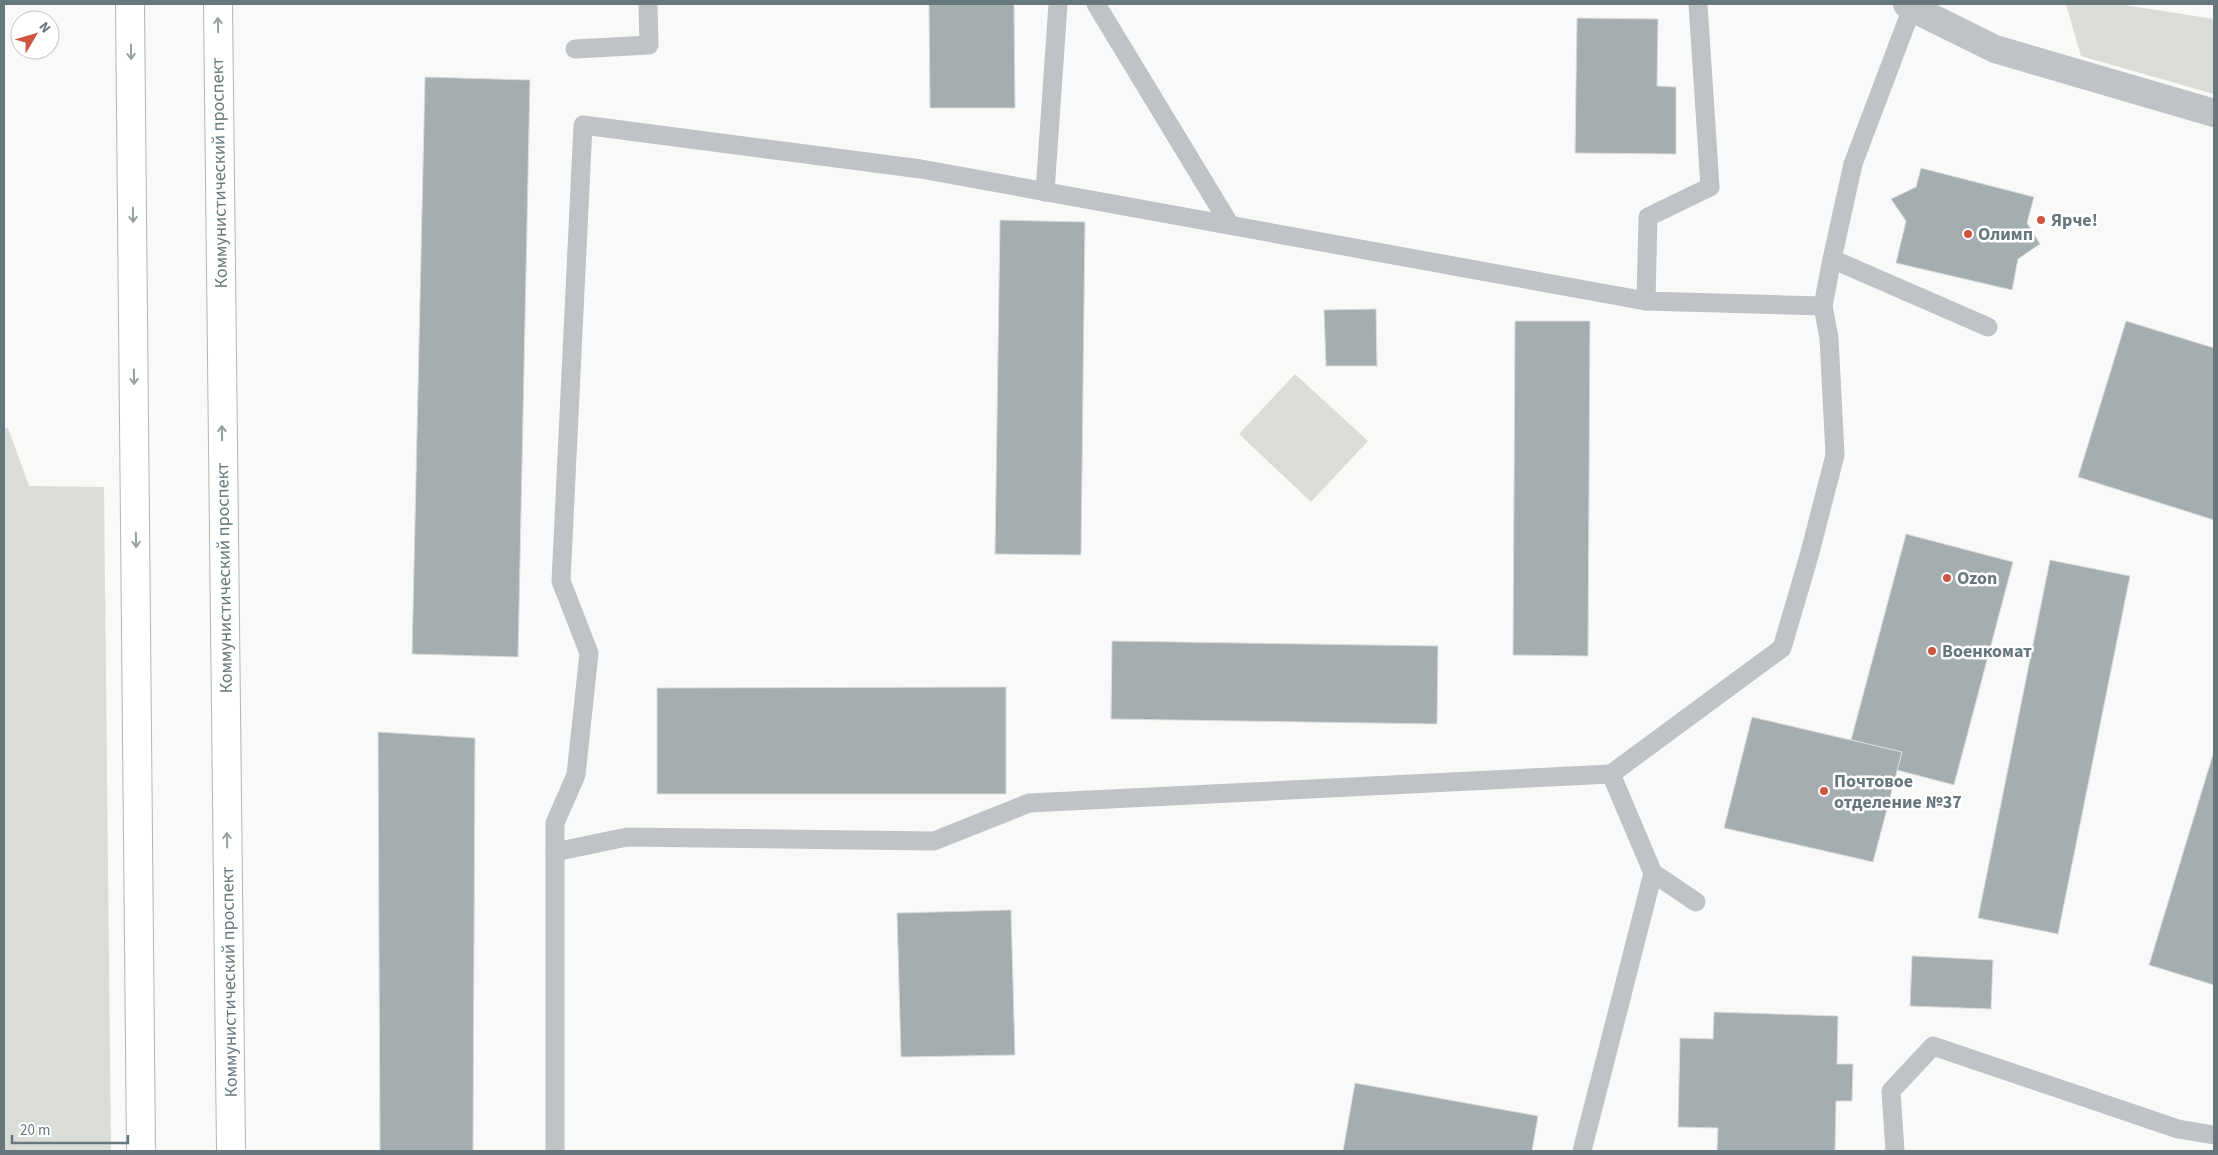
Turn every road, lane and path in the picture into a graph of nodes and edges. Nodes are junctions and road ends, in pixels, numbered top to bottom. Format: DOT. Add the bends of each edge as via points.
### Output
graph roads {
  1 [pos="130,4"];
  2 [pos="218,4"];
  3 [pos="648,4"];
  4 [pos="1058,4"];
  5 [pos="1096,4"];
  6 [pos="1698,4"];
  7 [pos="1909,6"];
  8 [pos="575,49"];
  9 [pos="2214,113"];
  10 [pos="1045,192"];
  11 [pos="1230,225"];
  12 [pos="1832,259"];
  13 [pos="1646,301"];
  14 [pos="1823,306"];
  15 [pos="1988,327"];
  16 [pos="1612,774"];
  17 [pos="555,852"];
  18 [pos="1653,873"];
  19 [pos="1696,902"];
  20 [pos="2214,1135"];
  21 [pos="142,1151"];
  22 [pos="231,1151"];
  23 [pos="555,1151"];
  24 [pos="1582,1151"];
  25 [pos="1895,1151"];
  1 -- 21 [label="main road, one-way"];
  22 -- 2 [label="main road, Коммунистический проспект, one-way"];
  3 -- 8 [label="lane" via="648,45"];
  4 -- 10 [label="lane"];
  5 -- 11 [label="lane"];
  6 -- 13 [label="lane" via="1710,187 1648,217"];
  7 -- 9 [label="street" via="1995,50"];
  7 -- 12 [label="lane" via="1853,164"];
  10 -- 11 [label="lane"];
  10 -- 17 [label="lane" via="921,170 583,126 560,581 589,653 576,775 555,823"];
  11 -- 13 [label="lane"];
  12 -- 14 [label="lane"];
  12 -- 15 [label="lane"];
  13 -- 14 [label="lane"];
  14 -- 16 [label="lane" via="1829,338 1835,455 1782,648"];
  16 -- 17 [label="lane" via="1028,802 934,842 627,838"];
  16 -- 18 [label="lane"];
  17 -- 23 [label="lane"];
  18 -- 19 [label="lane"];
  18 -- 24 [label="lane"];
  20 -- 25 [label="lane" via="2178,1129 1933,1046 1891,1091"];
}
